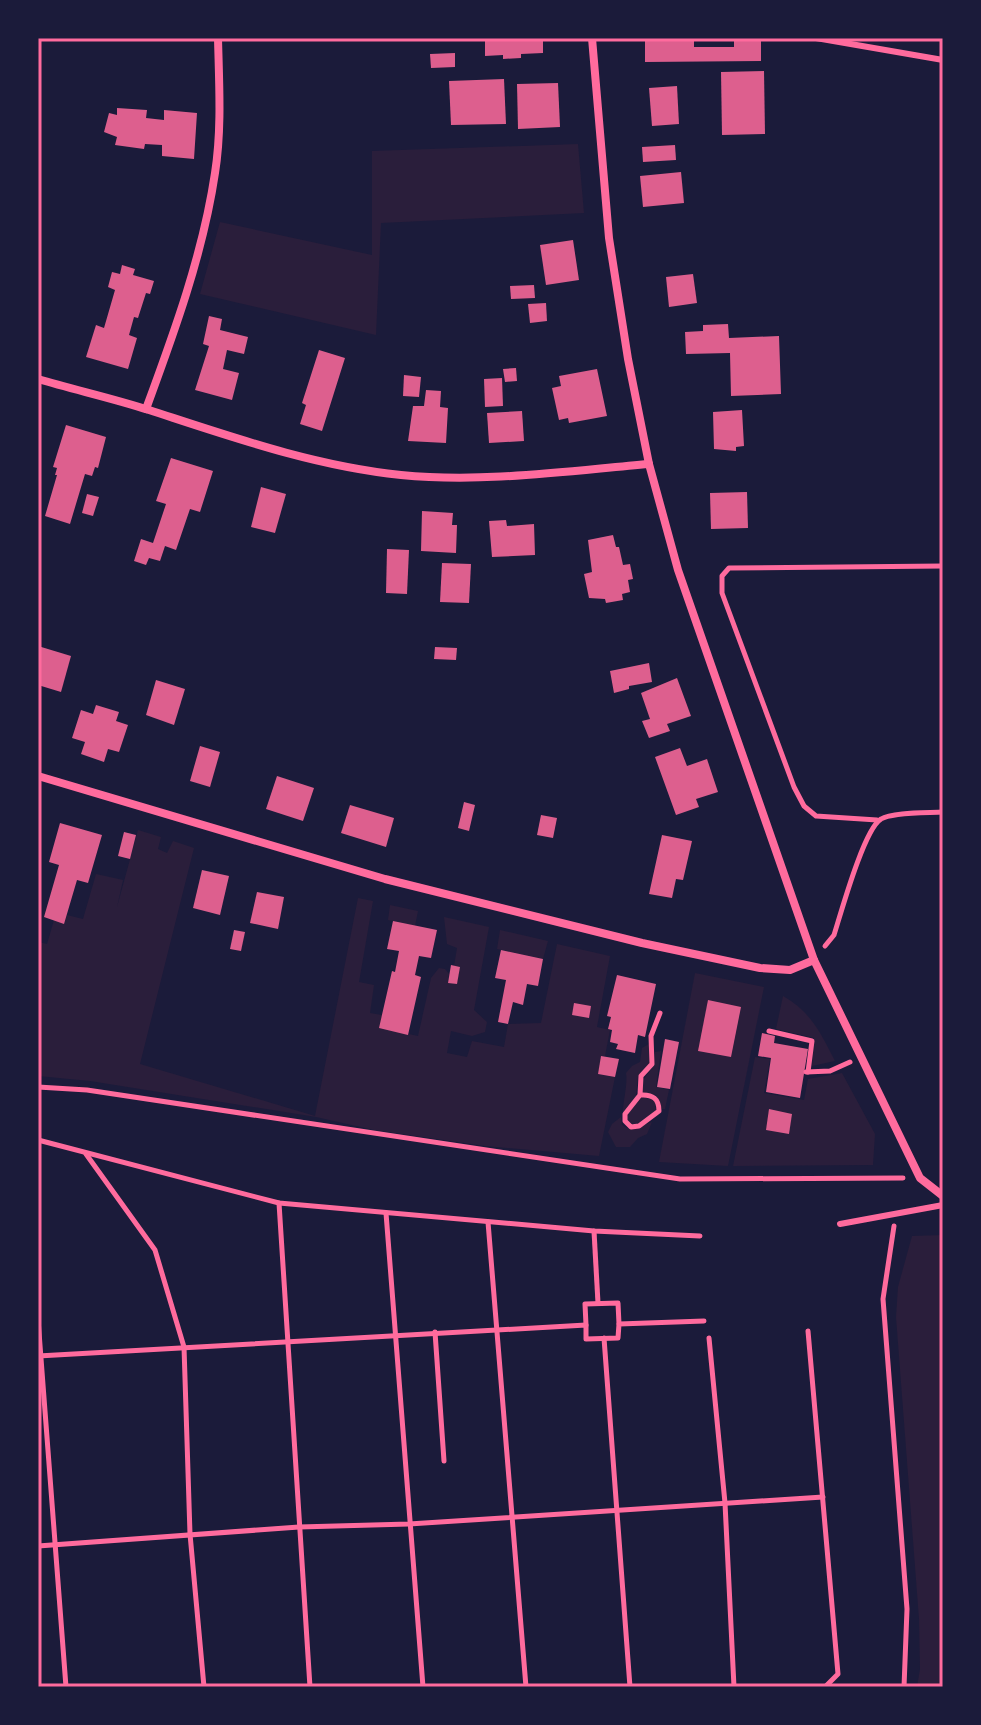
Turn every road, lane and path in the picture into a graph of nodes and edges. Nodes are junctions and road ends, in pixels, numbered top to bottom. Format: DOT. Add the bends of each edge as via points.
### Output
graph roads {
  1 [pos="218,38"];
  2 [pos="592,38"];
  3 [pos="816,38"];
  4 [pos="864,38"];
  5 [pos="863,47"];
  6 [pos="943,60"];
  7 [pos="38,379"];
  8 [pos="146,409"];
  9 [pos="649,464"];
  10 [pos="943,566"];
  11 [pos="38,776"];
  12 [pos="943,812"];
  13 [pos="877,820"];
  14 [pos="814,960"];
  15 [pos="660,1013"];
  16 [pos="769,1031"];
  17 [pos="861,1056"];
  18 [pos="38,1087"];
  19 [pos="640,1095"];
  20 [pos="38,1140"];
  21 [pos="85,1153"];
  22 [pos="920,1178"];
  23 [pos="943,1196"];
  24 [pos="279,1203"];
  25 [pos="943,1205"];
  26 [pos="386,1213"];
  27 [pos="896,1214"];
  28 [pos="488,1222"];
  29 [pos="840,1224"];
  30 [pos="594,1231"];
  31 [pos="700,1236"];
  32 [pos="598,1303"];
  33 [pos="38,1319"];
  34 [pos="704,1321"];
  35 [pos="619,1324"];
  36 [pos="586,1325"];
  37 [pos="497,1328"];
  38 [pos="808,1331"];
  39 [pos="435,1332"];
  40 [pos="395,1334"];
  41 [pos="604,1338"];
  42 [pos="709,1338"];
  43 [pos="288,1341"];
  44 [pos="184,1347"];
  45 [pos="40,1356"];
  46 [pos="444,1461"];
  47 [pos="823,1497"];
  48 [pos="725,1503"];
  49 [pos="617,1509"];
  50 [pos="513,1517"];
  51 [pos="409,1524"];
  52 [pos="299,1527"];
  53 [pos="190,1534"];
  54 [pos="54,1545"];
  55 [pos="38,1546"];
  56 [pos="66,1687"];
  57 [pos="204,1687"];
  58 [pos="310,1687"];
  59 [pos="423,1687"];
  60 [pos="526,1687"];
  61 [pos="630,1687"];
  62 [pos="734,1687"];
  63 [pos="825,1687"];
  64 [pos="904,1687"];
  1 -- 8 [label="street" via="216,171 173,337"];
  2 -- 9 [label="street" via="609,238"];
  3 -- 5 [label="lane"];
  4 -- 5 [label="lane"];
  5 -- 6 [label="lane"];
  7 -- 8 [label="street"];
  8 -- 9 [label="street" via="327,464 399,474 480,477"];
  9 -- 14 [label="street" via="678,570"];
  10 -- 13 [label="path" via="729,568 722,576 722,593 804,806 816,816"];
  11 -- 14 [label="street" via="385,879 631,940 760,968 790,970"];
  12 -- 13 [label="path"];
  13 -- 14 [label="path" via="834,935"];
  14 -- 17 [label="street"];
  15 -- 19 [label="path" via="651,1036 652,1064 641,1076"];
  16 -- 17 [label="path" via="812,1041 806,1072 830,1071"];
  17 -- 22 [label="street"];
  18 -- 22 [label="path" via="680,1179"];
  19 -- 19 [label="path" via="625,1114 631,1127 659,1111 658,1100"];
  20 -- 21 [label="path"];
  21 -- 24 [label="path"];
  21 -- 44 [label="path" via="155,1250"];
  22 -- 23 [label="street"];
  24 -- 26 [label="path"];
  24 -- 43 [label="path"];
  25 -- 27 [label="lane"];
  26 -- 28 [label="path"];
  26 -- 40 [label="path"];
  27 -- 29 [label="lane"];
  27 -- 64 [label="path" via="883,1299 907,1609"];
  28 -- 30 [label="path"];
  28 -- 37 [label="path"];
  30 -- 31 [label="path"];
  30 -- 32 [label="path"];
  32 -- 35 [label="path" via="618,1303"];
  32 -- 36 [label="path" via="585,1304"];
  33 -- 45 [label="path"];
  34 -- 35 [label="path"];
  35 -- 41 [label="path" via="618,1338"];
  36 -- 37 [label="path"];
  36 -- 41 [label="path" via="586,1339"];
  37 -- 39 [label="path"];
  37 -- 50 [label="path"];
  38 -- 47 [label="path"];
  39 -- 40 [label="path"];
  39 -- 46 [label="path"];
  40 -- 43 [label="path"];
  40 -- 51 [label="path"];
  41 -- 49 [label="path"];
  42 -- 48 [label="path"];
  43 -- 44 [label="path"];
  43 -- 52 [label="path"];
  44 -- 45 [label="path"];
  44 -- 53 [label="path"];
  45 -- 54 [label="path"];
  47 -- 48 [label="path"];
  47 -- 63 [label="path" via="838,1674"];
  48 -- 49 [label="path"];
  48 -- 62 [label="path"];
  49 -- 50 [label="path"];
  49 -- 61 [label="path"];
  50 -- 51 [label="path"];
  50 -- 60 [label="path"];
  51 -- 52 [label="path"];
  51 -- 59 [label="path"];
  52 -- 53 [label="path"];
  52 -- 58 [label="path"];
  53 -- 54 [label="path"];
  53 -- 57 [label="path"];
  54 -- 55 [label="path"];
  54 -- 56 [label="path"];
}
